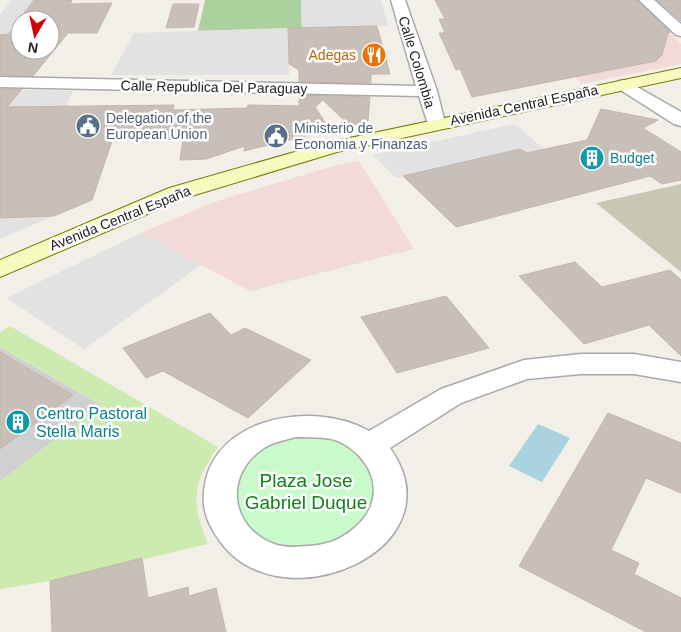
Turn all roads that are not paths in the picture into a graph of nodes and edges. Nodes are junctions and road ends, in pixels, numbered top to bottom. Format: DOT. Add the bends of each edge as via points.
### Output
graph roads {
  1 [pos="398,0"];
  2 [pos="646,0"];
  3 [pos="681,32"];
  4 [pos="681,73"];
  5 [pos="0,82"];
  6 [pos="625,85"];
  7 [pos="428,92"];
  8 [pos="681,120"];
  9 [pos="436,123"];
  10 [pos="0,269"];
  11 [pos="681,372"];
  12 [pos="369,446"];
  1 -- 7 [label="street, Calle Colombia"];
  2 -- 3 [label="street"];
  4 -- 6 [label="main road, Avenida Central España"];
  5 -- 7 [label="street, Calle Republica Del Paraguay"];
  6 -- 8 [label="street"];
  6 -- 9 [label="main road, Avenida Central España"];
  7 -- 9 [label="street, Calle Colombia"];
  9 -- 10 [label="main road, Avenida Central España" via="333,147 177,193"];
  11 -- 12 [label="street" via="634,364 581,364 524,370 451,396"];
  12 -- 12 [label="street" via="348,433 323,427 287,428 270,432 247,444 230,461 220,482 219,505 227,527 245,546 271,559 301,563 332,559 358,547 378,529 390,508 392,485 384,464"];
}
